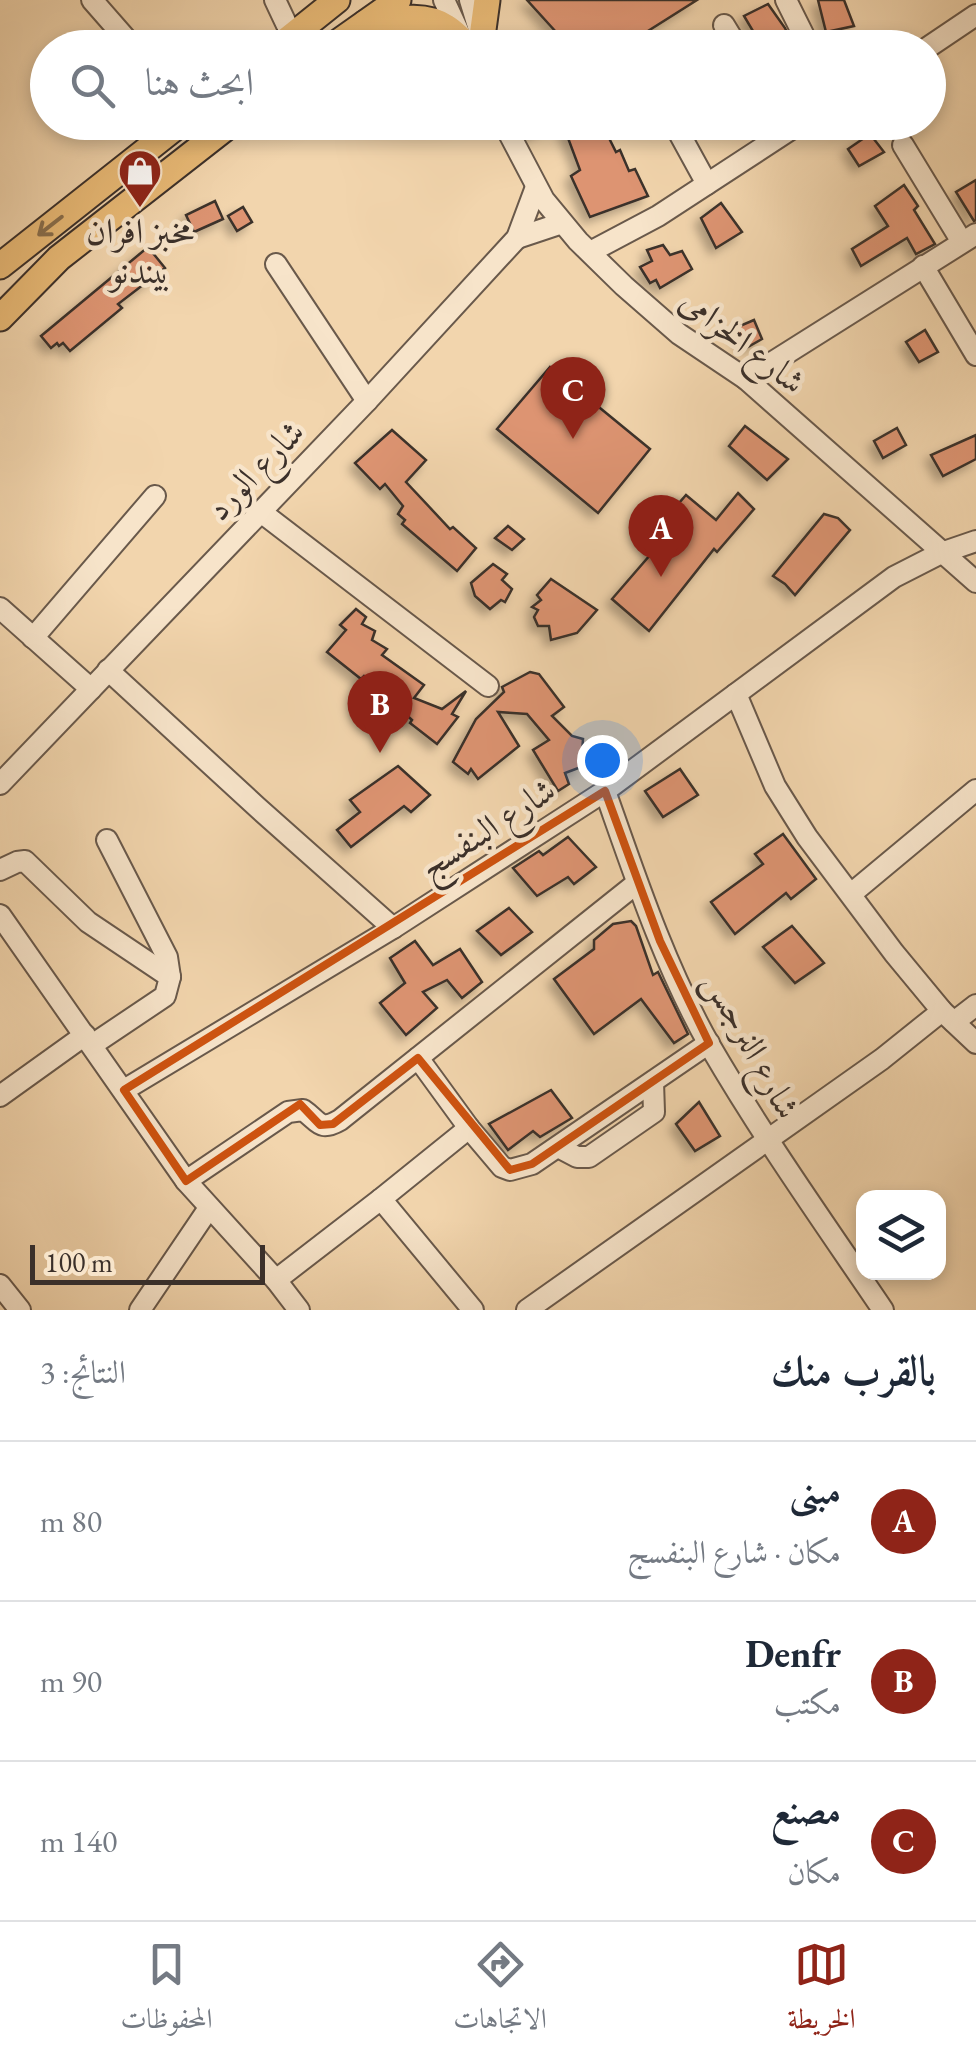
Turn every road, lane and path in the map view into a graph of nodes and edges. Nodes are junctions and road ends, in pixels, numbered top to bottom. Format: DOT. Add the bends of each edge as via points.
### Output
graph roads {
  1 [pos="92,0"];
  2 [pos="275,0"];
  3 [pos="337,0"];
  4 [pos="398,0"];
  5 [pos="444,0"];
  6 [pos="470,0"];
  7 [pos="487,0"];
  8 [pos="786,0"];
  9 [pos="976,15"];
  10 [pos="366,23"];
  11 [pos="724,25"];
  12 [pos="118,30"];
  13 [pos="281,30"];
  14 [pos="299,30"];
  15 [pos="356,30"];
  16 [pos="452,30"];
  17 [pos="464,30"];
  18 [pos="473,30"];
  19 [pos="478,30"];
  20 [pos="727,30"];
  21 [pos="801,30"];
  22 [pos="946,35"];
  23 [pos="159,140"];
  24 [pos="210,140"];
  25 [pos="512,140"];
  26 [pos="682,140"];
  27 [pos="769,140"];
  28 [pos="903,145"];
  29 [pos="707,184"];
  30 [pos="536,187"];
  31 [pos="562,223"];
  32 [pos="517,238"];
  33 [pos="969,238"];
  34 [pos="590,252"];
  35 [pos="276,264"];
  36 [pos="0,266"];
  37 [pos="923,266"];
  38 [pos="0,318"];
  39 [pos="976,355"];
  40 [pos="746,379"];
  41 [pos="367,401"];
  42 [pos="155,496"];
  43 [pos="261,512"];
  44 [pos="976,541"];
  45 [pos="942,553"];
  46 [pos="976,582"];
  47 [pos="0,608"];
  48 [pos="33,638"];
  49 [pos="108,670"];
  50 [pos="488,686"];
  51 [pos="91,689"];
  52 [pos="736,694"];
  53 [pos="0,784"];
  54 [pos="605,790"];
  55 [pos="976,790"];
  56 [pos="108,840"];
  57 [pos="0,870"];
  58 [pos="637,883"];
  59 [pos="851,894"];
  60 [pos="0,915"];
  61 [pos="393,928"];
  62 [pos="170,977"];
  63 [pos="976,1004"];
  64 [pos="948,1016"];
  65 [pos="89,1040"];
  66 [pos="709,1043"];
  67 [pos="976,1043"];
  68 [pos="418,1058"];
  69 [pos="124,1090"];
  70 [pos="0,1096"];
  71 [pos="469,1128"];
  72 [pos="767,1140"];
  73 [pos="186,1181"];
  74 [pos="381,1200"];
  75 [pos="209,1208"];
  76 [pos="276,1280"];
  77 [pos="0,1284"];
  78 [pos="20,1310"];
  79 [pos="140,1310"];
  80 [pos="299,1310"];
  81 [pos="473,1310"];
  82 [pos="526,1310"];
  83 [pos="882,1310"];
  1 -- 12 [label="street"];
  2 -- 13 [label="street"];
  3 -- 14 [label="main road"];
  4 -- 10 [label="main road"];
  5 -- 17 [label="street"];
  6 -- 18 [label="street"];
  7 -- 19 [label="main road"];
  8 -- 21 [label="street"];
  9 -- 22 [label="street"];
  10 -- 15 [label="main road"];
  10 -- 16 [label="main road" via="406,18"];
  11 -- 20 [label="street"];
  23 -- 36 [label="main road, one-way"];
  24 -- 38 [label="main road" via="59,258"];
  25 -- 30 [label="street, شارع الخزامى"];
  26 -- 29 [label="street"];
  27 -- 29 [label="street"];
  28 -- 33 [label="street"];
  29 -- 34 [label="street"];
  30 -- 31 [label="street, شارع الخزامى"];
  30 -- 32 [label="street, شارع الورد"];
  31 -- 32 [label="street"];
  31 -- 34 [label="street, شارع الخزامى"];
  32 -- 41 [label="street, شارع الورد"];
  33 -- 37 [label="street"];
  34 -- 40 [label="street, شارع الخزامى" via="679,334"];
  35 -- 41 [label="street"];
  37 -- 39 [label="street"];
  37 -- 40 [label="street"];
  40 -- 45 [label="street, شارع الخزامى"];
  41 -- 43 [label="street, شارع الورد"];
  42 -- 48 [label="street"];
  43 -- 49 [label="street, شارع الورد"];
  43 -- 50 [label="street"];
  44 -- 45 [label="street, شارع البنفسج"];
  45 -- 46 [label="street, شارع الخزامى"];
  45 -- 52 [label="street, شارع البنفسج" via="894,577"];
  47 -- 48 [label="street"];
  48 -- 51 [label="street"];
  49 -- 51 [label="street, شارع الورد"];
  49 -- 61 [label="street"];
  51 -- 53 [label="street, شارع الورد"];
  52 -- 54 [label="street, شارع البنفسج"];
  52 -- 59 [label="street" via="775,786"];
  54 -- 58 [label="street, شارع النرجس"];
  54 -- 61 [label="street, شارع البنفسج"];
  55 -- 59 [label="street"];
  56 -- 62 [label="street" via="167,957"];
  57 -- 62 [label="street" via="25,861 88,922"];
  58 -- 66 [label="street, شارع النرجس"];
  58 -- 68 [label="street"];
  59 -- 64 [label="street"];
  60 -- 65 [label="street"];
  61 -- 69 [label="street, شارع البنفسج"];
  62 -- 65 [label="street" via="165,996"];
  63 -- 64 [label="street"];
  64 -- 67 [label="street"];
  64 -- 72 [label="street"];
  65 -- 69 [label="street"];
  65 -- 70 [label="street"];
  66 -- 71 [label="street" via="532,1164 502,1167"];
  66 -- 72 [label="street, شارع النرجس"];
  68 -- 71 [label="street"];
  68 -- 73 [label="street" via="332,1124 320,1125 303,1110 288,1112"];
  69 -- 73 [label="street"];
  71 -- 74 [label="street"];
  72 -- 82 [label="street"];
  72 -- 83 [label="street, شارع النرجس"];
  73 -- 75 [label="street"];
  74 -- 76 [label="street"];
  74 -- 81 [label="street"];
  75 -- 76 [label="street"];
  75 -- 79 [label="street"];
  76 -- 80 [label="street"];
  77 -- 78 [label="street"];
}
